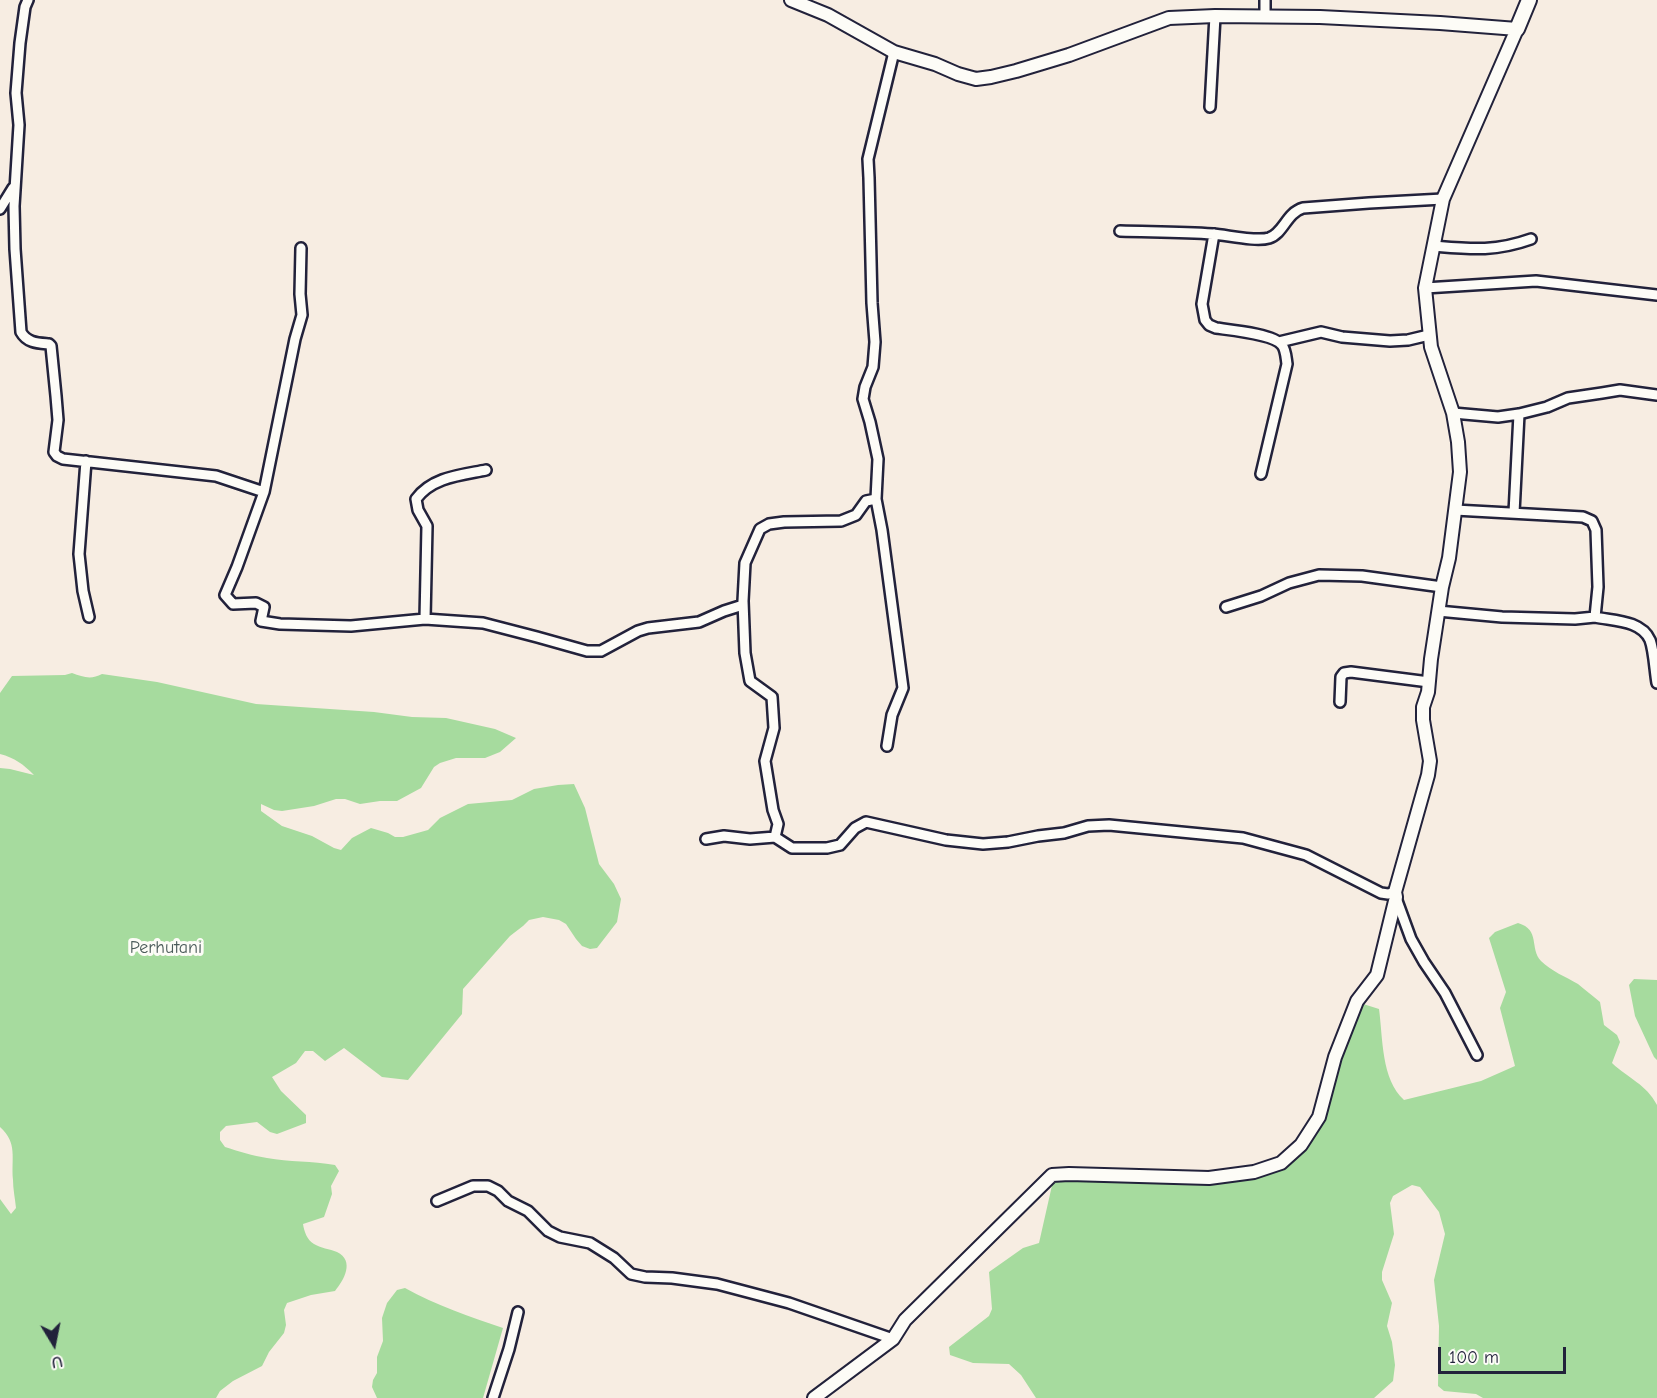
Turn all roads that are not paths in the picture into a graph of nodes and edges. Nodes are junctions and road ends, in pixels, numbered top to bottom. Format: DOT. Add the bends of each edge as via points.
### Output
graph roads {
  1 [pos="27,0"];
  2 [pos="791,0"];
  3 [pos="1265,0"];
  4 [pos="1529,0"];
  5 [pos="1215,16"];
  6 [pos="1265,17"];
  7 [pos="1516,29"];
  8 [pos="894,52"];
  9 [pos="1210,107"];
  10 [pos="14,186"];
  11 [pos="1443,200"];
  12 [pos="0,209"];
  13 [pos="1120,231"];
  14 [pos="1215,234"];
  15 [pos="1531,239"];
  16 [pos="1433,246"];
  17 [pos="301,248"];
  18 [pos="1425,288"];
  19 [pos="1657,295"];
  20 [pos="1429,335"];
  21 [pos="1279,342"];
  22 [pos="1657,395"];
  23 [pos="1452,413"];
  24 [pos="1519,414"];
  25 [pos="86,461"];
  26 [pos="486,470"];
  27 [pos="1261,474"];
  28 [pos="264,492"];
  29 [pos="876,500"];
  30 [pos="1455,510"];
  31 [pos="1514,513"];
  32 [pos="1442,587"];
  33 [pos="743,605"];
  34 [pos="1226,607"];
  35 [pos="1438,611"];
  36 [pos="89,617"];
  37 [pos="1595,617"];
  38 [pos="425,619"];
  39 [pos="1654,642"];
  40 [pos="1429,682"];
  41 [pos="1657,683"];
  42 [pos="1340,702"];
  43 [pos="887,746"];
  44 [pos="775,837"];
  45 [pos="706,839"];
  46 [pos="1396,895"];
  47 [pos="1477,1055"];
  48 [pos="437,1201"];
  49 [pos="518,1312"];
  50 [pos="893,1339"];
  51 [pos="493,1398"];
  52 [pos="814,1398"];
  1 -- 10 [label="street" via="16,93 19,125"];
  2 -- 8 [label="street" via="828,15"];
  3 -- 6 [label="street"];
  4 -- 7 [label="main road"];
  5 -- 6 [label="street"];
  5 -- 8 [label="street" via="1164,19 1016,72 976,79"];
  5 -- 9 [label="street"];
  6 -- 7 [label="street"];
  7 -- 11 [label="street"];
  8 -- 29 [label="street" via="868,159 875,342 873,367 863,399 878,459"];
  10 -- 12 [label="street"];
  10 -- 25 [label="street" via="21,332 27,339 51,346 58,420 54,452 63,459"];
  11 -- 14 [label="street" via="1303,208 1290,215 1269,238"];
  11 -- 16 [label="street"];
  13 -- 14 [label="street"];
  14 -- 21 [label="street" via="1202,304 1205,320 1216,328"];
  15 -- 16 [label="street" via="1483,250"];
  16 -- 18 [label="street"];
  17 -- 28 [label="street" via="302,315"];
  18 -- 19 [label="street" via="1536,281"];
  18 -- 20 [label="street"];
  20 -- 21 [label="street" via="1390,341 1321,332"];
  20 -- 23 [label="street"];
  21 -- 27 [label="street" via="1287,364"];
  22 -- 24 [label="street" via="1620,390 1568,398"];
  23 -- 24 [label="street" via="1498,417"];
  23 -- 30 [label="street" via="1460,472"];
  24 -- 31 [label="street"];
  25 -- 28 [label="street" via="216,476"];
  25 -- 36 [label="street" via="80,554"];
  26 -- 38 [label="street" via="447,478 422,491 416,499 427,526"];
  28 -- 38 [label="street" via="225,595 233,604 256,603 264,607 261,621 280,624 351,626"];
  29 -- 33 [label="street" via="866,501 856,515 841,521 784,522 760,529 745,563"];
  29 -- 43 [label="street" via="903,688 892,716"];
  30 -- 31 [label="street"];
  30 -- 32 [label="street"];
  31 -- 37 [label="street" via="1583,517 1592,521 1596,530 1598,587"];
  32 -- 34 [label="street" via="1362,576 1319,576"];
  32 -- 35 [label="street"];
  33 -- 38 [label="street" via="699,622 638,631 601,651 587,651 483,623"];
  33 -- 44 [label="street" via="744,653 750,681 772,697 774,728 765,761 778,824"];
  35 -- 37 [label="street" via="1502,617"];
  35 -- 40 [label="street"];
  37 -- 39 [label="street" via="1631,624"];
  39 -- 41 [label="street"];
  40 -- 42 [label="street" via="1344,673"];
  40 -- 46 [label="street" via="1423,714 1430,761 1428,775"];
  44 -- 45 [label="street"];
  44 -- 46 [label="street" via="792,848 827,848 840,845 866,822 983,844 1088,826 1175,831 1243,838 1306,855 1381,893"];
  46 -- 47 [label="street" via="1411,939"];
  46 -- 50 [label="street" via="1377,975 1357,1001 1335,1057 1318,1117 1300,1145 1281,1163 1254,1172 1209,1178 1052,1175 905,1320"];
  48 -- 50 [label="street" via="473,1186 488,1185 528,1211 548,1232 590,1243 631,1274 717,1284 789,1303"];
  49 -- 51 [label="street"];
  50 -- 52 [label="street"];
}
